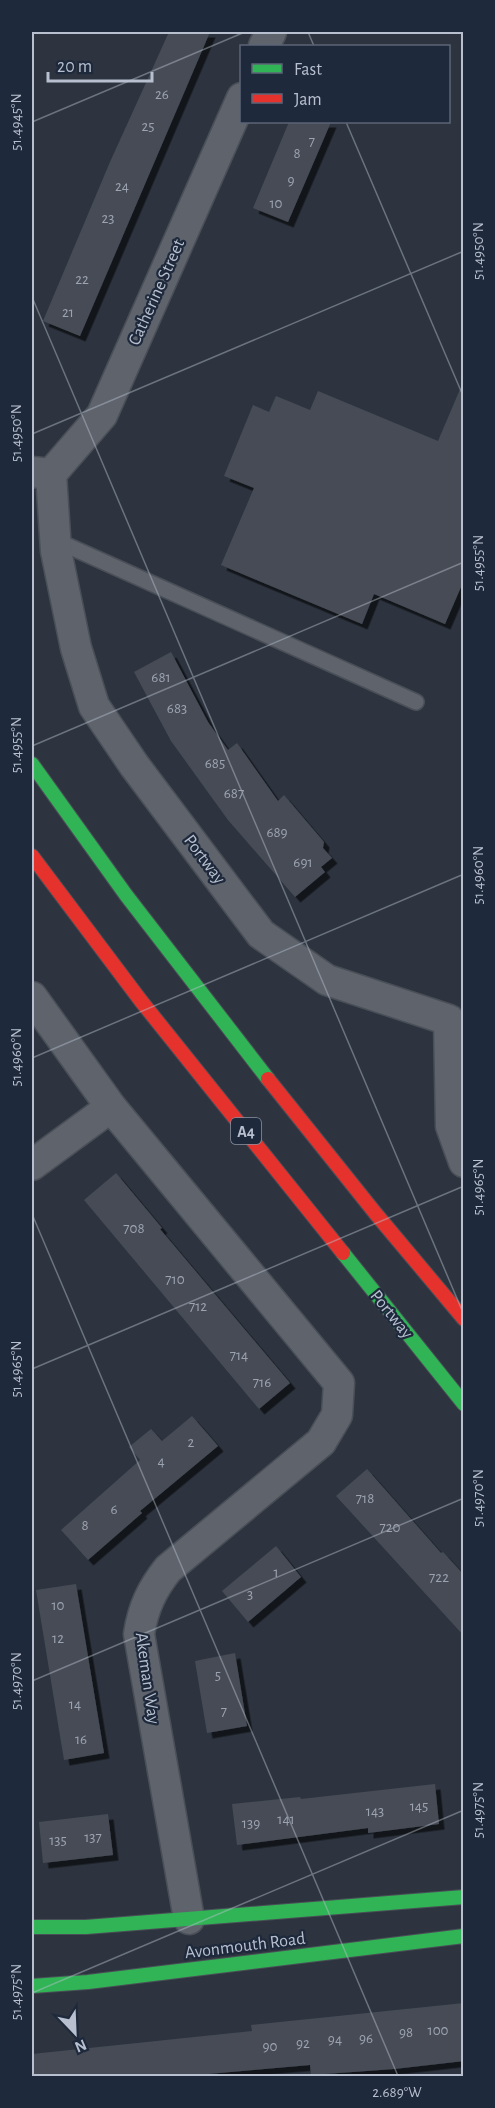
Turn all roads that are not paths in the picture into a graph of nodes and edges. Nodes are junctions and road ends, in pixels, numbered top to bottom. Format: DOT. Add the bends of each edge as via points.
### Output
graph roads {
  1 [pos="240,103"];
  2 [pos="41,473"];
  3 [pos="55,540"];
  4 [pos="416,702"];
  5 [pos="32,764"];
  6 [pos="32,856"];
  7 [pos="32,997"];
  8 [pos="456,1020"];
  9 [pos="111,1107"];
  10 [pos="464,1162"];
  11 [pos="32,1165"];
  12 [pos="464,1319"];
  13 [pos="464,1404"];
  14 [pos="464,1897"];
  15 [pos="189,1919"];
  16 [pos="32,1927"];
  17 [pos="464,1936"];
  18 [pos="32,1986"];
  1 -- 2 [label="street, Catherine Street" via="102,415"];
  2 -- 3 [label="street, Portway"];
  3 -- 4 [label="lane"];
  3 -- 8 [label="street, Portway" via="76,648 94,706 261,934 327,980"];
  5 -- 12 [label="main road" via="216,1014 421,1271"];
  6 -- 13 [label="main road, Portway / A4" via="141,1000"];
  7 -- 9 [label="street"];
  8 -- 10 [label="street, Portway" via="451,1126"];
  9 -- 11 [label="street"];
  9 -- 15 [label="street, Akeman Way" via="339,1383 337,1415 321,1442 168,1569 155,1584 142,1614 139,1634"];
  14 -- 15 [label="main road, Avonmouth Road"];
  15 -- 16 [label="main road, Avonmouth Road"];
  17 -- 18 [label="main road, Avonmouth Road"];
}
